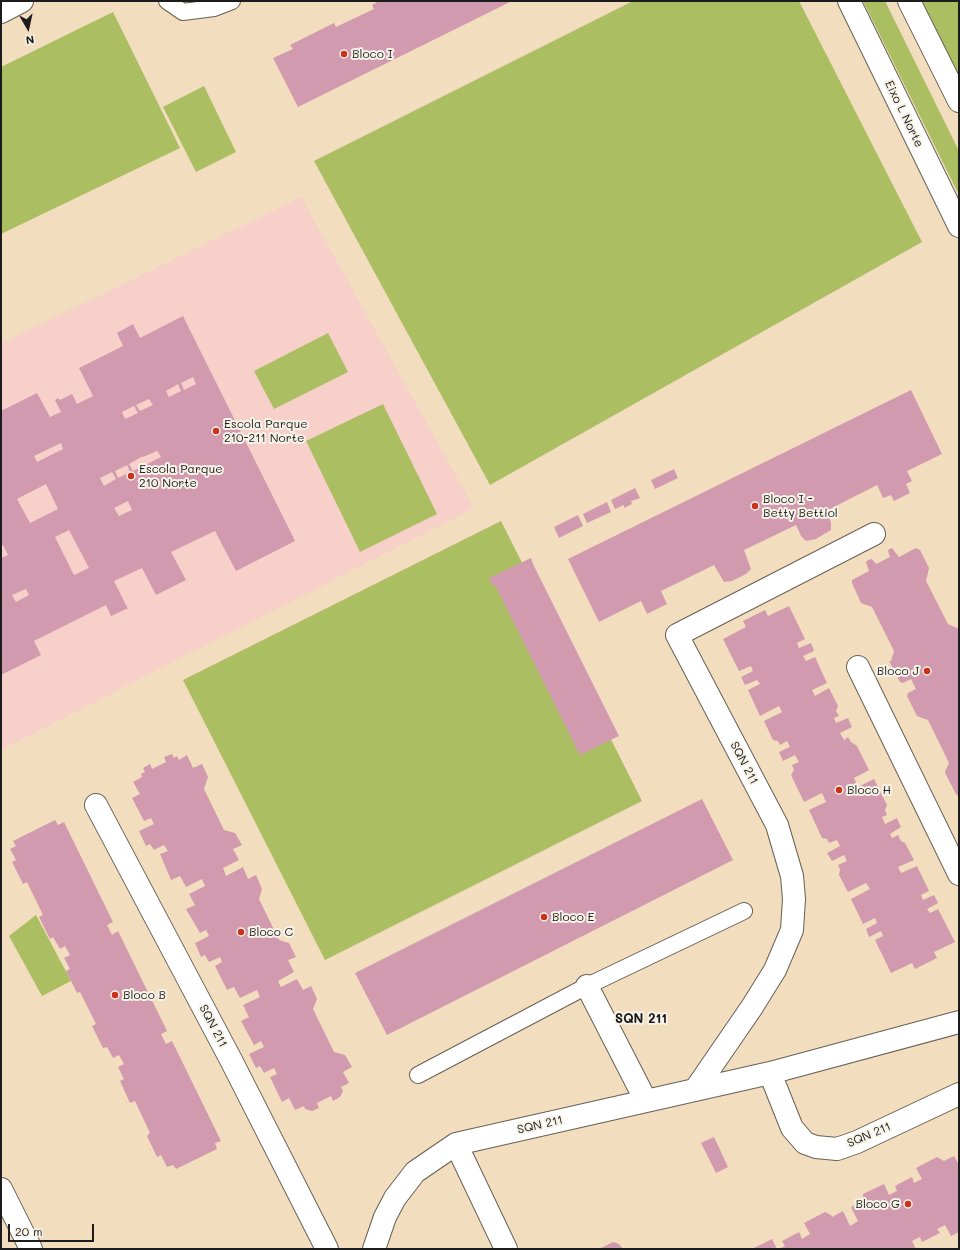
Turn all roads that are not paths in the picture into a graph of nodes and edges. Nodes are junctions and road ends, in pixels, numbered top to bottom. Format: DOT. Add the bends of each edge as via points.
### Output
graph roads {
  1 [pos="22,1"];
  2 [pos="167,1"];
  3 [pos="232,1"];
  4 [pos="849,1"];
  5 [pos="909,1"];
  6 [pos="1,12"];
  7 [pos="959,101"];
  8 [pos="959,226"];
  9 [pos="874,534"];
  10 [pos="858,666"];
  11 [pos="96,805"];
  12 [pos="959,874"];
  13 [pos="744,911"];
  14 [pos="587,986"];
  15 [pos="959,1022"];
  16 [pos="770,1073"];
  17 [pos="418,1075"];
  18 [pos="696,1090"];
  19 [pos="959,1094"];
  20 [pos="646,1101"];
  21 [pos="456,1144"];
  22 [pos="1,1189"];
  23 [pos="31,1249"];
  24 [pos="327,1249"];
  25 [pos="374,1249"];
  26 [pos="506,1249"];
  1 -- 6 [label="street"];
  2 -- 3 [label="lane" via="183,12 214,8"];
  4 -- 8 [label="street, Eixo L Norte"];
  5 -- 7 [label="street"];
  9 -- 18 [label="street, SQN 211" via="677,635 777,825 792,876 794,899 792,930 774,970"];
  10 -- 12 [label="street"];
  11 -- 24 [label="street, SQN 211" via="231,1060"];
  13 -- 14 [label="lane"];
  14 -- 17 [label="lane"];
  14 -- 20 [label="street"];
  15 -- 16 [label="street, SQN 211"];
  16 -- 18 [label="street, SQN 211"];
  16 -- 19 [label="street, SQN 211" via="792,1128 805,1143 816,1147 838,1149 857,1142"];
  18 -- 20 [label="street, SQN 211"];
  20 -- 21 [label="street, SQN 211"];
  21 -- 25 [label="street, SQN 211" via="415,1172 395,1198 385,1217"];
  21 -- 26 [label="street"];
  22 -- 23 [label="street"];
}
